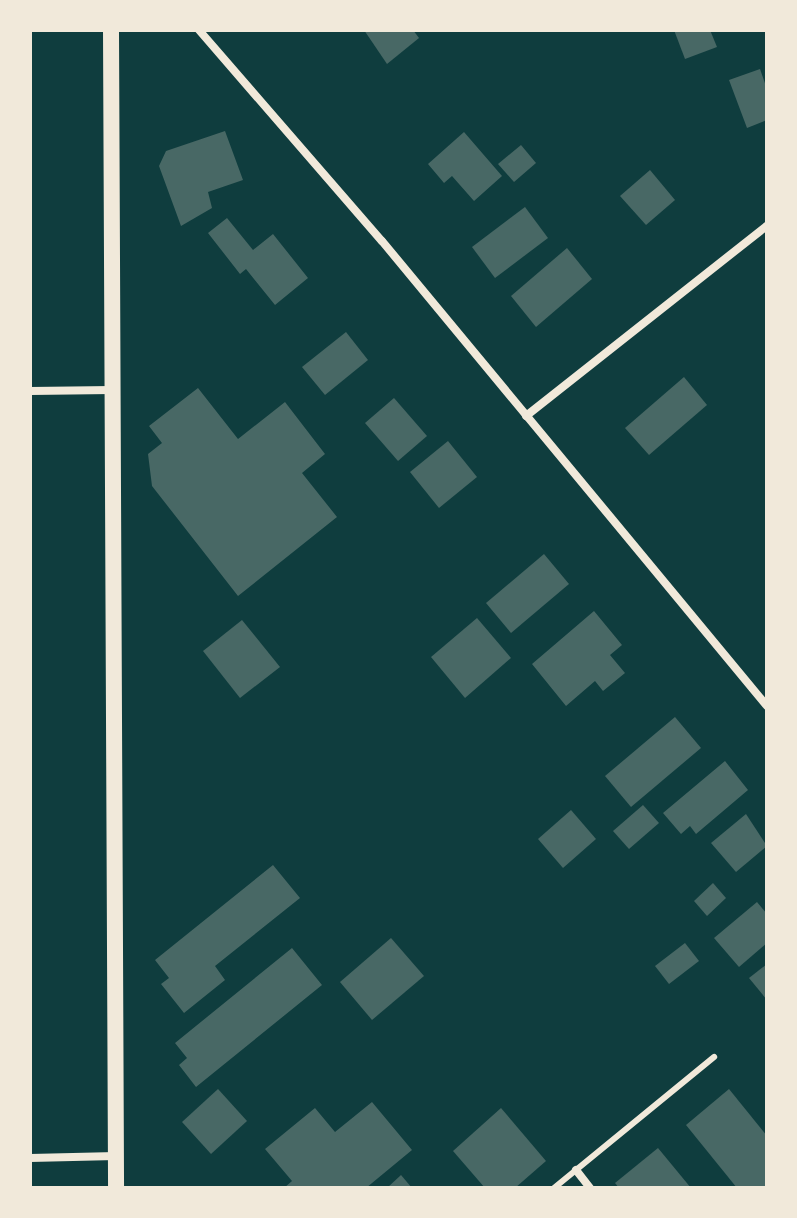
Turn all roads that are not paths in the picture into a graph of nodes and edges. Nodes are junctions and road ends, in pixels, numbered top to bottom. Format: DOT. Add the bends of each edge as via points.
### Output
graph roads {
  1 [pos="111,30"];
  2 [pos="199,30"];
  3 [pos="767,226"];
  4 [pos="113,390"];
  5 [pos="30,391"];
  6 [pos="526,416"];
  7 [pos="767,706"];
  8 [pos="714,1057"];
  9 [pos="116,1156"];
  10 [pos="30,1158"];
  11 [pos="576,1170"];
  12 [pos="116,1188"];
  13 [pos="554,1188"];
  14 [pos="590,1188"];
  1 -- 4 [label="main road"];
  2 -- 6 [label="street"];
  3 -- 6 [label="street"];
  4 -- 5 [label="street"];
  4 -- 9 [label="main road"];
  6 -- 7 [label="street"];
  8 -- 11 [label="lane"];
  9 -- 10 [label="street"];
  9 -- 12 [label="main road"];
  11 -- 13 [label="lane"];
  11 -- 14 [label="street"];
}
